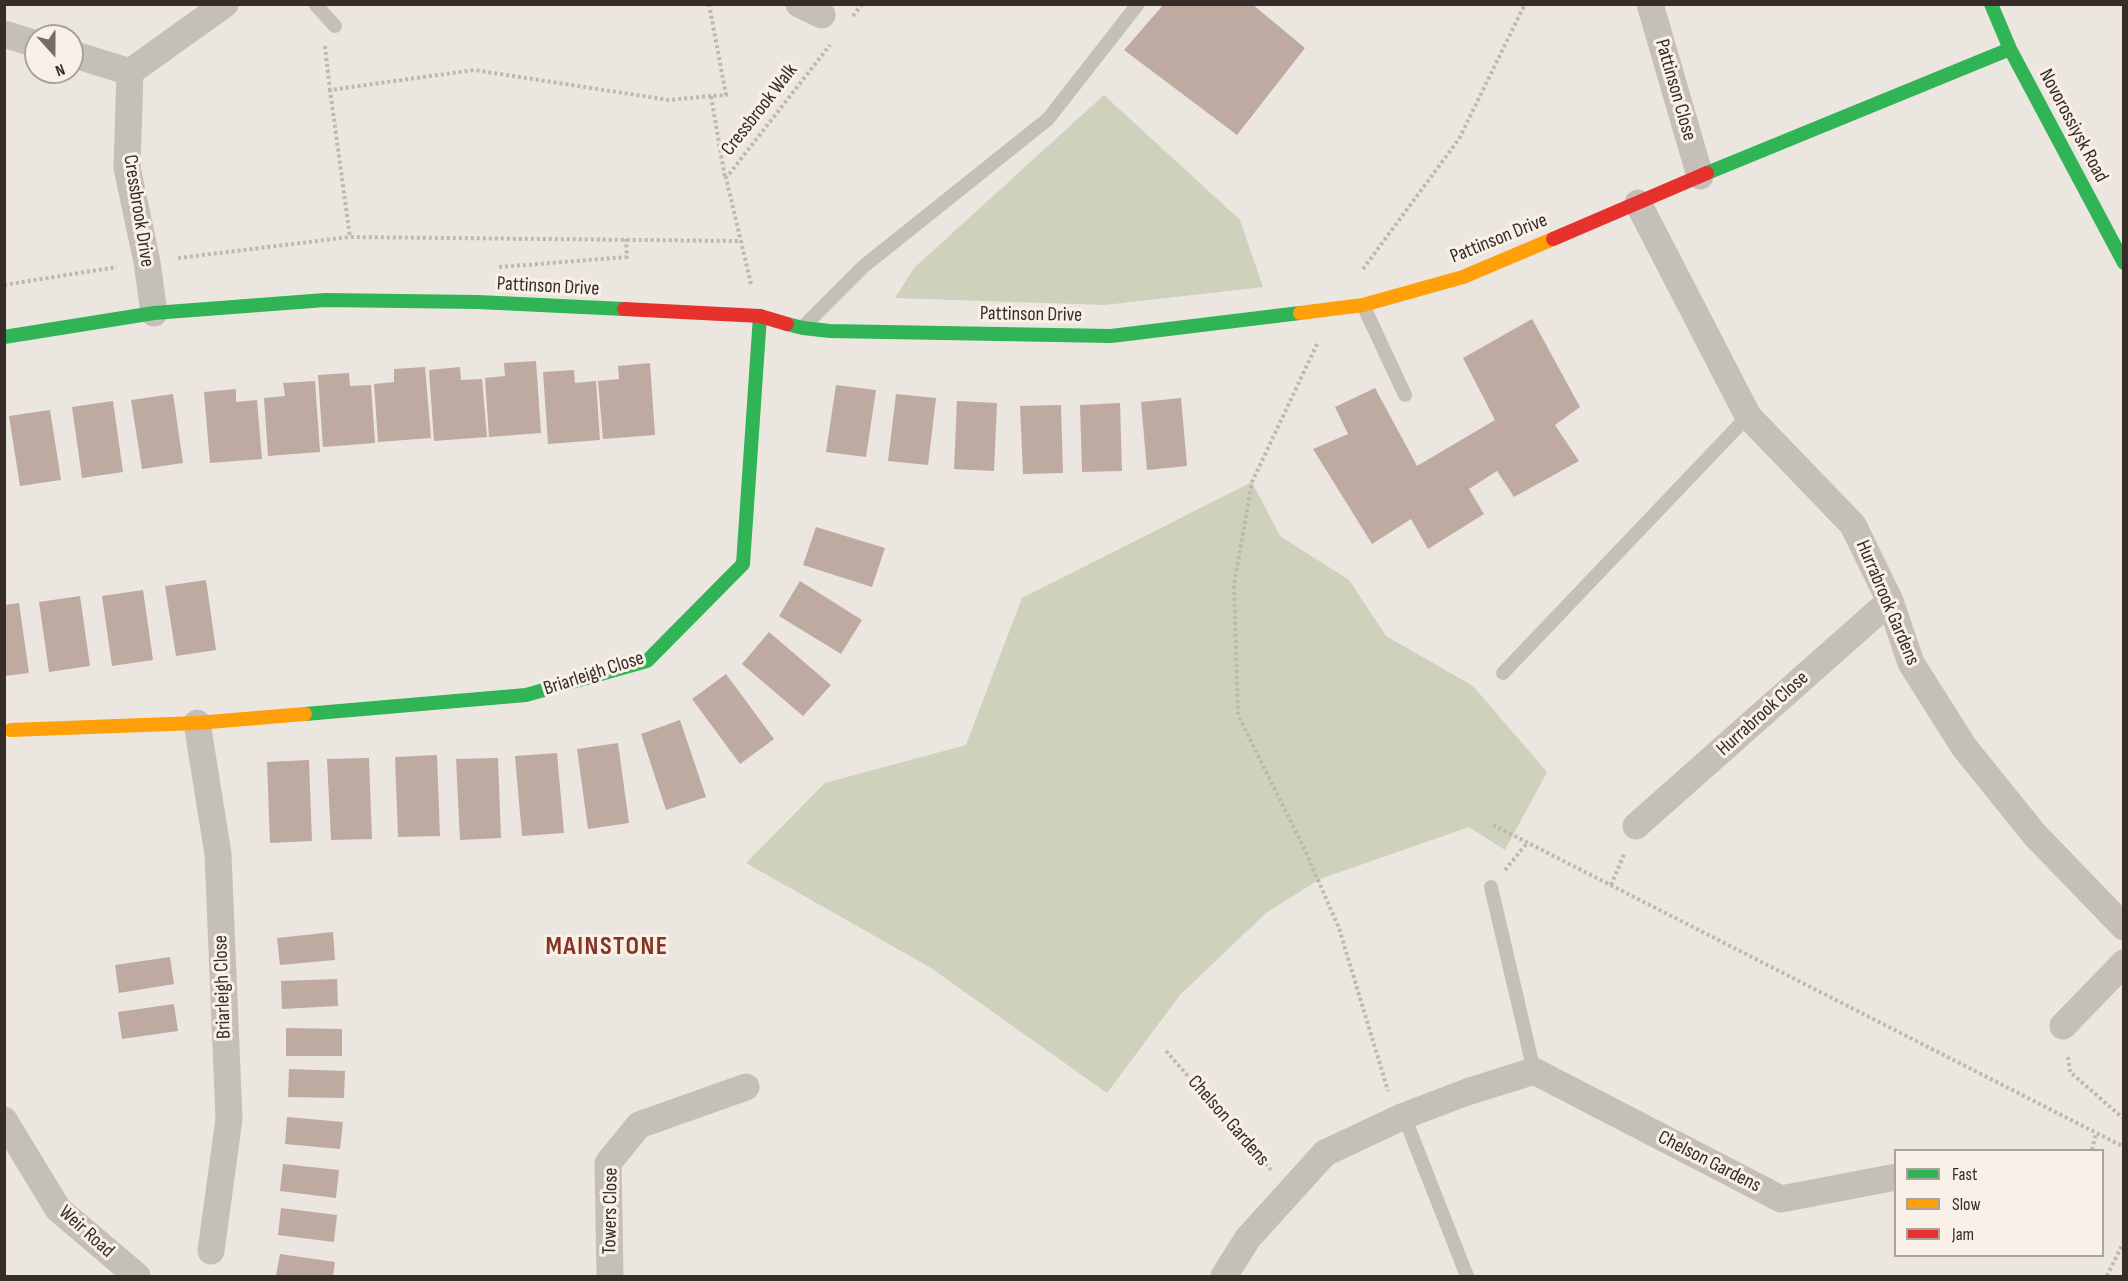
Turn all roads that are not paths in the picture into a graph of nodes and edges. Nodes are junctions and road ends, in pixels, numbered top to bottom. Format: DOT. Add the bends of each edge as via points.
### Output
graph roads {
  1 [pos="225,4"];
  2 [pos="315,4"];
  3 [pos="1138,4"];
  4 [pos="1650,4"];
  5 [pos="1991,4"];
  6 [pos="335,26"];
  7 [pos="4,34"];
  8 [pos="24,40"];
  9 [pos="2010,49"];
  10 [pos="84,58"];
  11 [pos="130,72"];
  12 [pos="1700,176"];
  13 [pos="1638,202"];
  14 [pos="2124,263"];
  15 [pos="1364,305"];
  16 [pos="154,313"];
  17 [pos="760,316"];
  18 [pos="802,328"];
  19 [pos="4,337"];
  20 [pos="1406,395"];
  21 [pos="1748,416"];
  22 [pos="1890,601"];
  23 [pos="1503,673"];
  24 [pos="196,723"];
  25 [pos="11,730"];
  26 [pos="1636,826"];
  27 [pos="1491,887"];
  28 [pos="2124,927"];
  29 [pos="2124,963"];
  30 [pos="2063,1026"];
  31 [pos="1534,1071"];
  32 [pos="746,1087"];
  33 [pos="1400,1118"];
  34 [pos="4,1120"];
  35 [pos="1894,1177"];
  36 [pos="211,1251"];
  37 [pos="137,1276"];
  38 [pos="610,1276"];
  39 [pos="1224,1276"];
  40 [pos="1467,1276"];
  1 -- 11 [label="street"];
  2 -- 6 [label="lane"];
  3 -- 18 [label="lane" via="1048,118 864,266"];
  4 -- 12 [label="street, Pattinson Close"];
  5 -- 9 [label="street, Novorossiysk Road"];
  7 -- 8 [label="street"];
  9 -- 12 [label="street, Pattinson Drive"];
  9 -- 14 [label="street, Novorossiysk Road"];
  10 -- 11 [label="street"];
  11 -- 16 [label="street, Cressbrook Drive" via="127,168"];
  12 -- 13 [label="street, Pattinson Drive"];
  13 -- 15 [label="street, Pattinson Drive" via="1463,277"];
  13 -- 21 [label="street, Hurrabrook Gardens"];
  15 -- 18 [label="street, Pattinson Drive" via="1110,336"];
  15 -- 20 [label="lane"];
  16 -- 17 [label="street, Pattinson Drive" via="325,300 478,302"];
  16 -- 19 [label="street, Pattinson Drive"];
  17 -- 18 [label="street, Pattinson Drive"];
  17 -- 24 [label="street, Briarleigh Close" via="742,564 647,661 526,695"];
  21 -- 22 [label="street, Hurrabrook Gardens" via="1853,525"];
  21 -- 23 [label="lane"];
  22 -- 26 [label="street, Hurrabrook Close"];
  22 -- 28 [label="street, Hurrabrook Gardens" via="1911,663 1964,747 2035,836"];
  24 -- 25 [label="street, Briarleigh Close"];
  24 -- 36 [label="street, Briarleigh Close" via="218,854 229,1119"];
  27 -- 31 [label="lane"];
  29 -- 30 [label="street"];
  31 -- 33 [label="street"];
  31 -- 35 [label="street, Chelson Gardens" via="1781,1198"];
  32 -- 38 [label="street, Towers Close" via="639,1125 608,1163"];
  33 -- 39 [label="street" via="1325,1153 1248,1238"];
  33 -- 40 [label="lane"];
  34 -- 37 [label="street, Weir Road" via="58,1209"];
}
